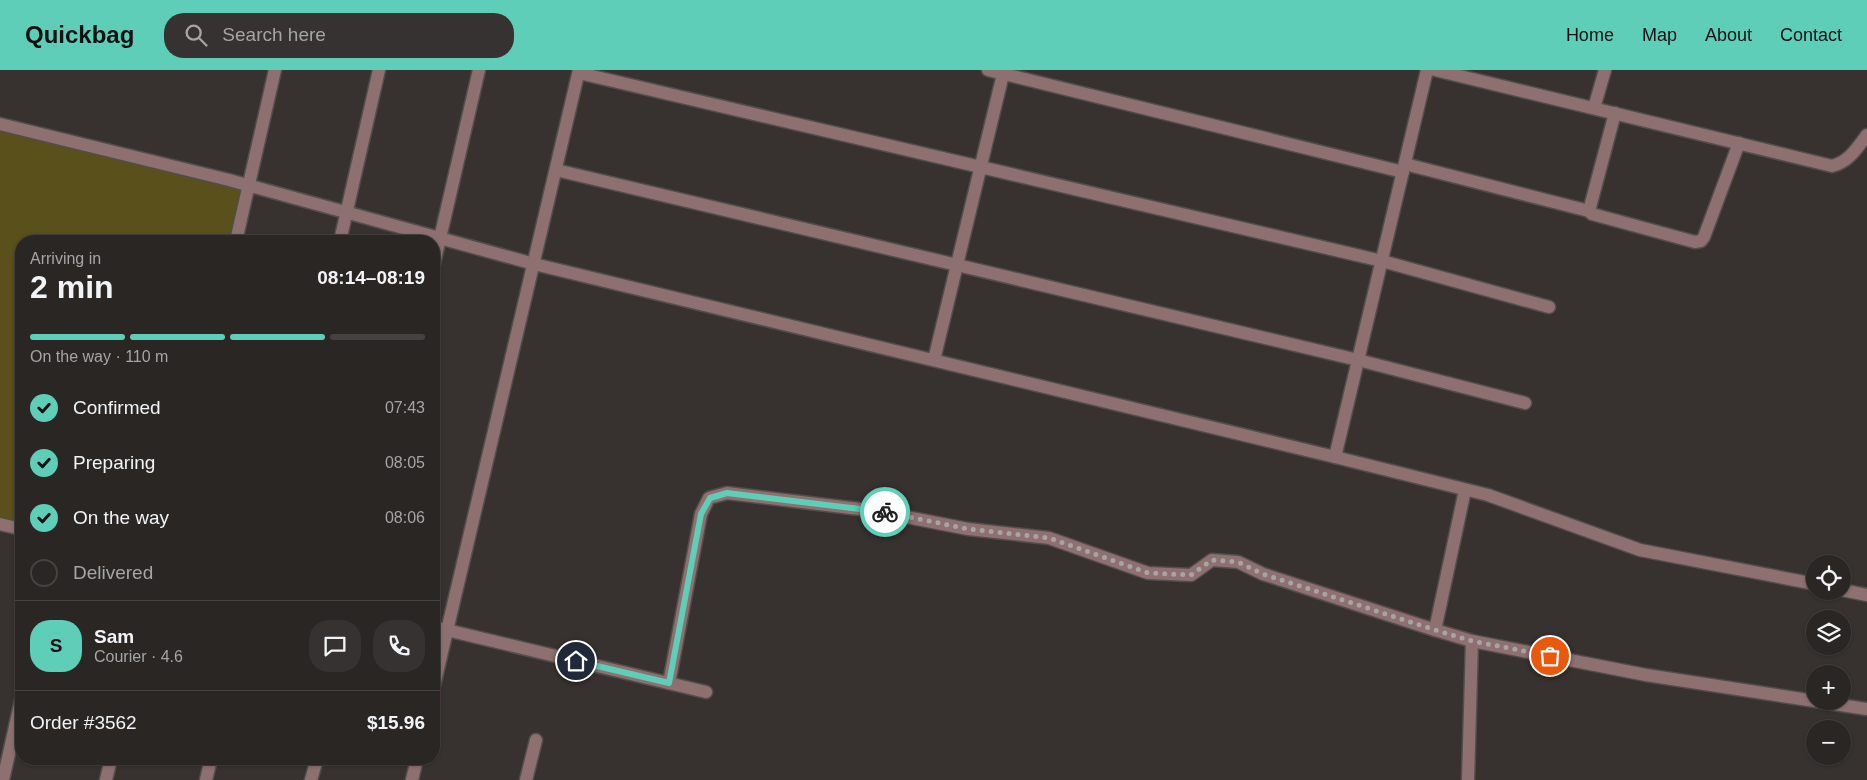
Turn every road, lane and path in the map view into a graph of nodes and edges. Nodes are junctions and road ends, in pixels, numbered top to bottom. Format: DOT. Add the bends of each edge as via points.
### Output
graph roads {
  1 [pos="275,70"];
  2 [pos="379,70"];
  3 [pos="479,70"];
  4 [pos="988,70"];
  5 [pos="1427,70"];
  6 [pos="1435,70"];
  7 [pos="1605,70"];
  8 [pos="579,71"];
  9 [pos="1003,72"];
  10 [pos="1594,108"];
  11 [pos="1615,114"];
  12 [pos="0,124"];
  13 [pos="1867,135"];
  14 [pos="1739,143"];
  15 [pos="980,167"];
  16 [pos="1404,168"];
  17 [pos="556,170"];
  18 [pos="249,186"];
  19 [pos="1589,211"];
  20 [pos="347,213"];
  21 [pos="237,235"];
  22 [pos="342,235"];
  23 [pos="429,235"];
  24 [pos="440,238"];
  25 [pos="1382,261"];
  26 [pos="534,264"];
  27 [pos="956,265"];
  28 [pos="1549,307"];
  29 [pos="934,360"];
  30 [pos="1358,360"];
  31 [pos="1525,403"];
  32 [pos="1335,458"];
  33 [pos="1465,490"];
  34 [pos="0,524"];
  35 [pos="15,528"];
  36 [pos="1806,582"];
  37 [pos="1851,592"];
  38 [pos="1867,595"];
  39 [pos="440,628"];
  40 [pos="447,630"];
  41 [pos="1435,630"];
  42 [pos="1472,641"];
  43 [pos="440,660"];
  44 [pos="669,683"];
  45 [pos="706,692"];
  46 [pos="1867,709"];
  47 [pos="15,727"];
  48 [pos="536,740"];
  49 [pos="110,765"];
  50 [pos="210,765"];
  51 [pos="316,765"];
  52 [pos="416,765"];
  53 [pos="3,780"];
  54 [pos="106,780"];
  55 [pos="206,780"];
  56 [pos="312,780"];
  57 [pos="412,780"];
  58 [pos="526,780"];
  59 [pos="1468,780"];
  1 -- 18 [label="street"];
  2 -- 20 [label="street"];
  3 -- 24 [label="street"];
  4 -- 9 [label="street"];
  5 -- 16 [label="street"];
  6 -- 10 [label="street"];
  7 -- 10 [label="street"];
  8 -- 15 [label="street"];
  8 -- 17 [label="street"];
  9 -- 15 [label="street"];
  9 -- 16 [label="street"];
  10 -- 11 [label="street"];
  11 -- 14 [label="street"];
  11 -- 19 [label="street"];
  12 -- 18 [label="street"];
  13 -- 14 [label="street" via="1849,158 1832,166"];
  14 -- 19 [label="street" via="1701,241 1695,242"];
  15 -- 25 [label="street"];
  15 -- 27 [label="street"];
  16 -- 19 [label="street"];
  16 -- 25 [label="street"];
  17 -- 26 [label="street"];
  17 -- 27 [label="street"];
  18 -- 20 [label="street"];
  18 -- 21 [label="street"];
  20 -- 22 [label="street"];
  20 -- 23 [label="street"];
  24 -- 26 [label="street"];
  25 -- 28 [label="street"];
  25 -- 30 [label="street"];
  26 -- 29 [label="street"];
  26 -- 40 [label="street"];
  27 -- 29 [label="street"];
  27 -- 30 [label="street"];
  29 -- 32 [label="street"];
  30 -- 31 [label="street"];
  30 -- 32 [label="street"];
  32 -- 33 [label="street"];
  33 -- 36 [label="street" via="1488,495 1640,550"];
  33 -- 41 [label="street"];
  34 -- 35 [label="street"];
  37 -- 38 [label="street"];
  39 -- 40 [label="street"];
  40 -- 43 [label="street"];
  40 -- 44 [label="street"];
  41 -- 42 [label="street"];
  41 -- 44 [label="street" via="1263,574 1238,562 1212,560 1191,575 1148,573 1049,538 968,529 876,511 727,493 710,498 701,514"];
  42 -- 46 [label="street" via="1646,675"];
  42 -- 59 [label="street"];
  44 -- 45 [label="street"];
  47 -- 53 [label="street"];
  48 -- 58 [label="street"];
  49 -- 54 [label="street"];
  50 -- 55 [label="street"];
  51 -- 56 [label="street"];
  52 -- 57 [label="street"];
}
